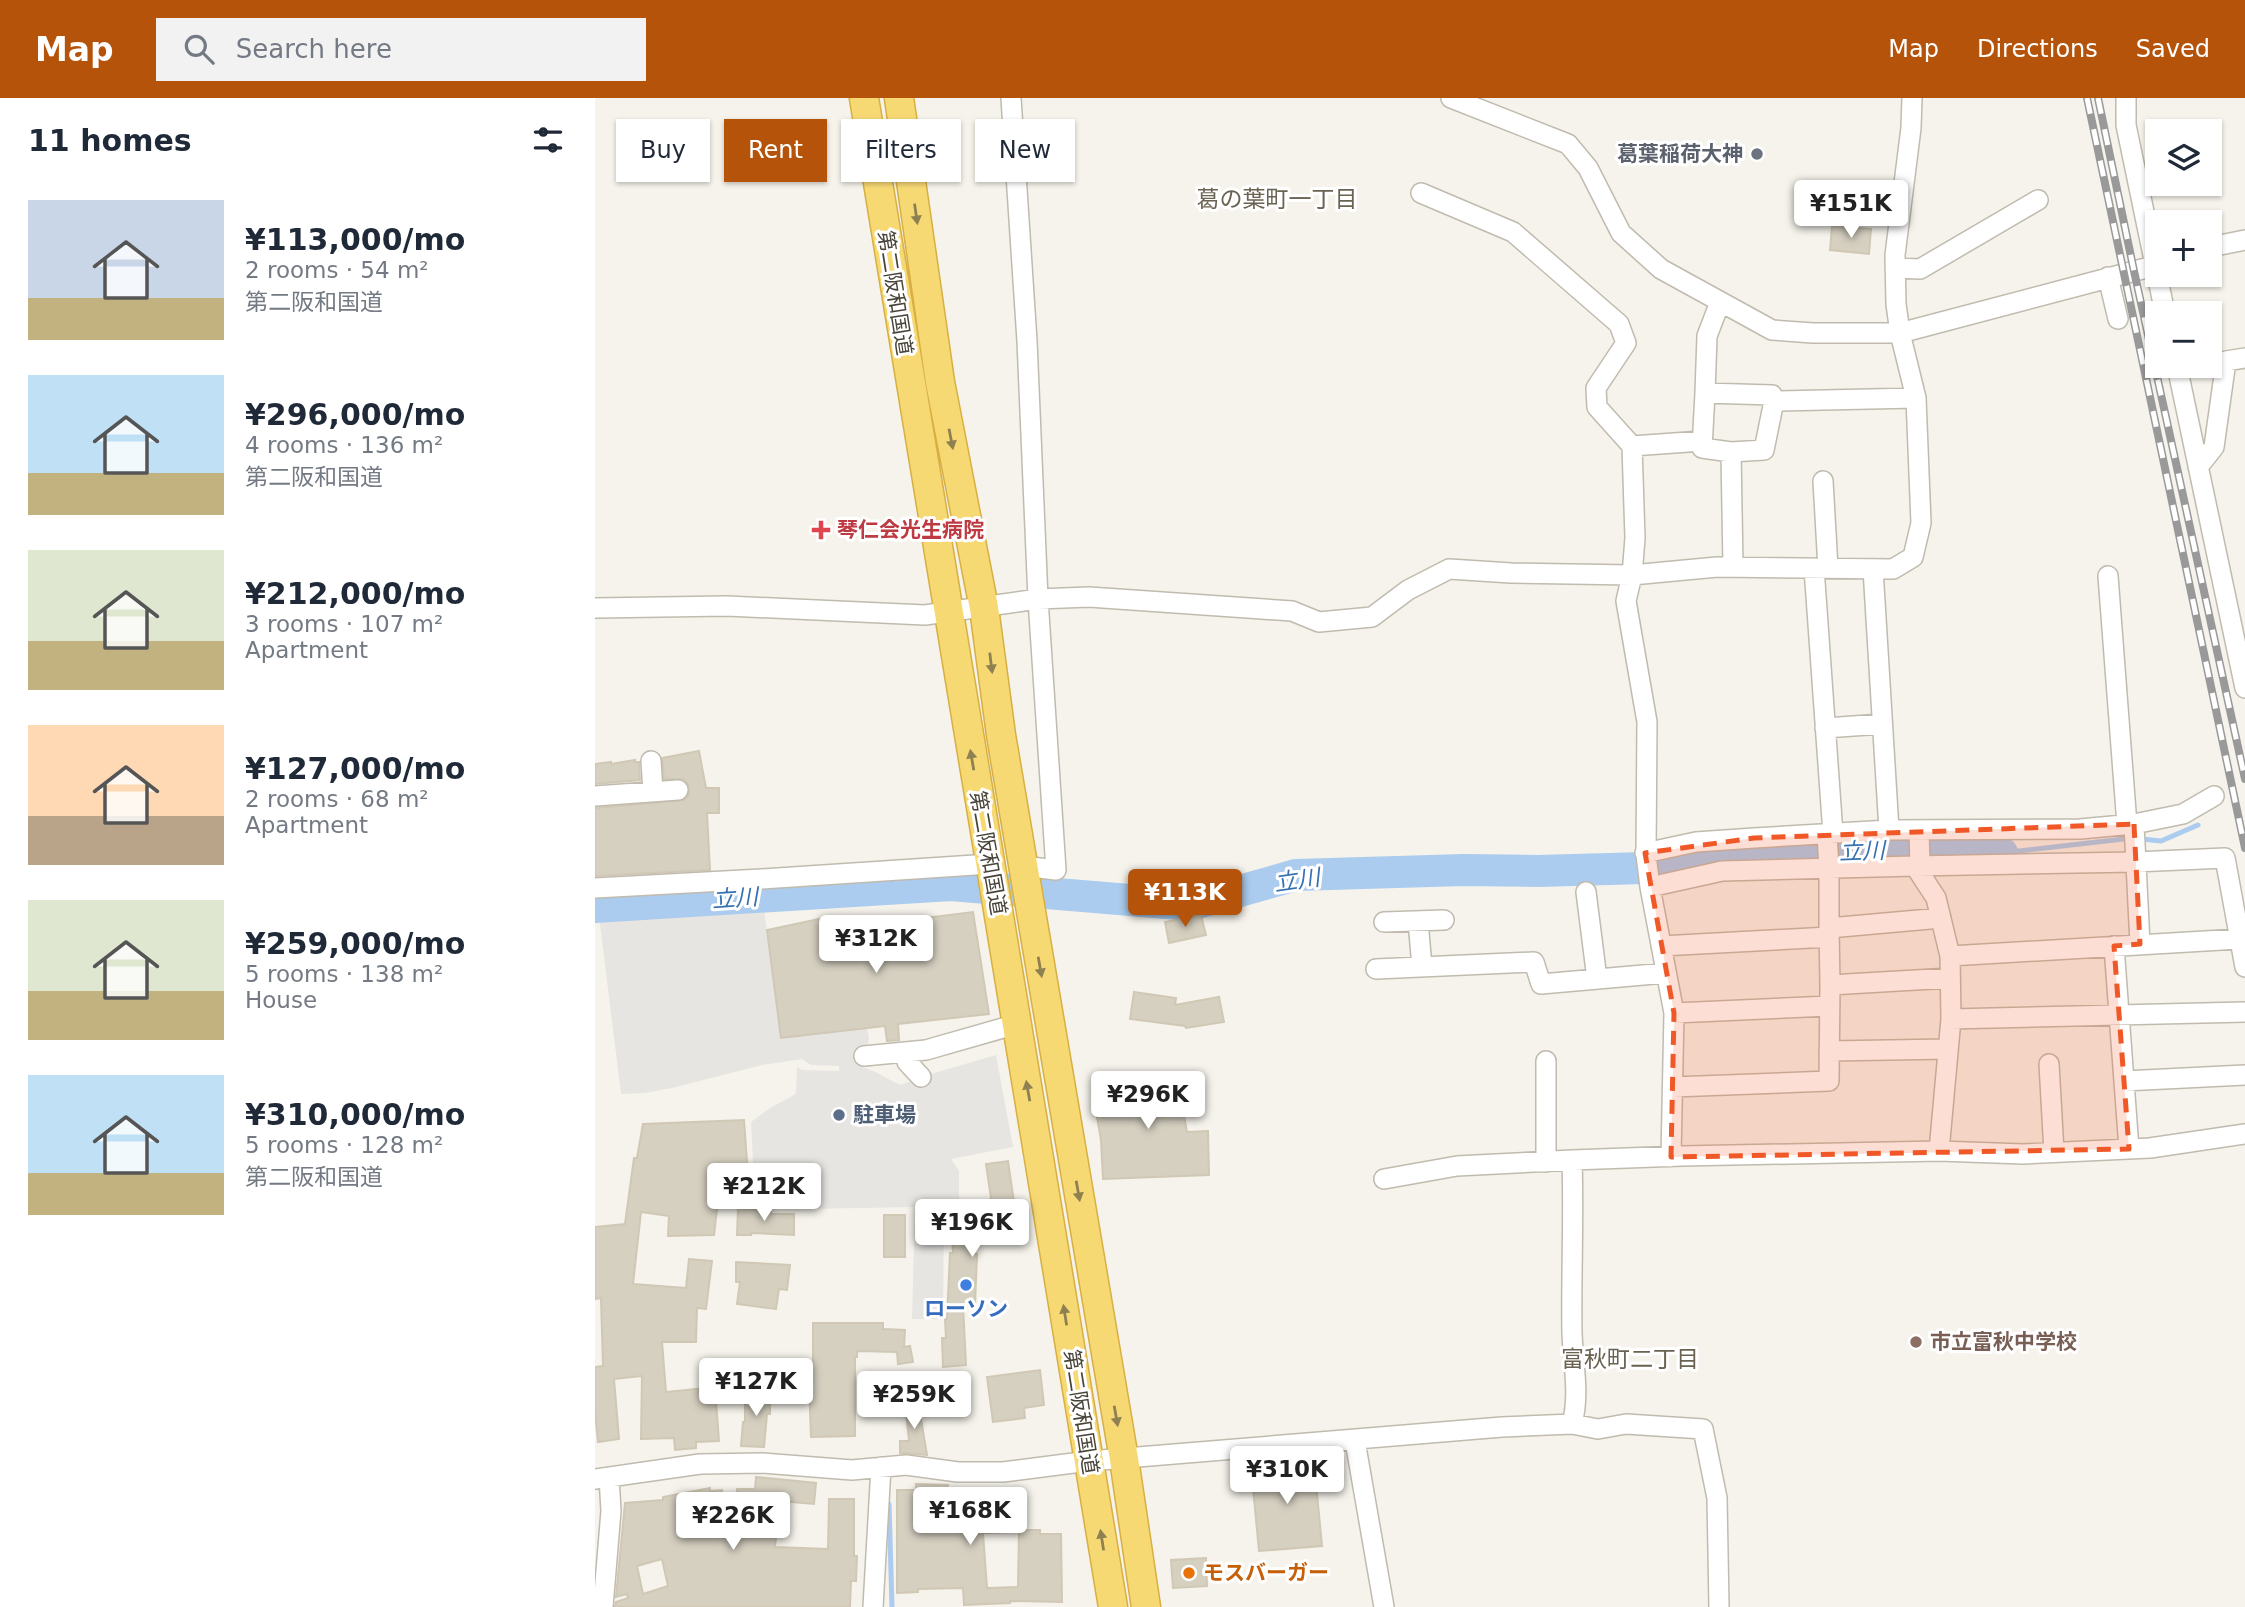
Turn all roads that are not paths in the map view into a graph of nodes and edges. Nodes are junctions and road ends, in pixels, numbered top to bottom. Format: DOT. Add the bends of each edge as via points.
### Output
graph roads {
  1 [pos="864,98"];
  2 [pos="899,98"];
  3 [pos="1011,98"];
  4 [pos="1451,98"];
  5 [pos="1912,98"];
  6 [pos="2126,98"];
  7 [pos="1421,194"];
  8 [pos="2038,200"];
  9 [pos="2145,212"];
  10 [pos="2245,240"];
  11 [pos="2222,245"];
  12 [pos="1895,268"];
  13 [pos="2145,268"];
  14 [pos="2108,277"];
  15 [pos="1720,302"];
  16 [pos="2118,319"];
  17 [pos="1900,333"];
  18 [pos="2245,358"];
  19 [pos="2179,378"];
  20 [pos="1705,393"];
  21 [pos="1916,398"];
  22 [pos="1774,401"];
  23 [pos="1703,441"];
  24 [pos="1632,446"];
  25 [pos="1731,452"];
  26 [pos="2198,467"];
  27 [pos="1823,481"];
  28 [pos="1733,567"];
  29 [pos="1821,568"];
  30 [pos="1873,569"];
  31 [pos="1632,575"];
  32 [pos="2108,576"];
  33 [pos="1038,599"];
  34 [pos="595,608"];
  35 [pos="984,608"];
  36 [pos="947,612"];
  37 [pos="2245,688"];
  38 [pos="1882,724"];
  39 [pos="1825,728"];
  40 [pos="651,761"];
  41 [pos="678,790"];
  42 [pos="653,792"];
  43 [pos="595,796"];
  44 [pos="2214,796"];
  45 [pos="2131,825"];
  46 [pos="1889,831"];
  47 [pos="1919,833"];
  48 [pos="1829,835"];
  49 [pos="1646,854"];
  50 [pos="2135,856"];
  51 [pos="1918,863"];
  52 [pos="1829,864"];
  53 [pos="993,880"];
  54 [pos="1026,882"];
  55 [pos="1649,883"];
  56 [pos="595,888"];
  57 [pos="1586,892"];
  58 [pos="1941,918"];
  59 [pos="1444,920"];
  60 [pos="1418,921"];
  61 [pos="1384,922"];
  62 [pos="1829,932"];
  63 [pos="2239,939"];
  64 [pos="2140,944"];
  65 [pos="1661,946"];
  66 [pos="2114,946"];
  67 [pos="1950,956"];
  68 [pos="2245,967"];
  69 [pos="1422,968"];
  70 [pos="1376,970"];
  71 [pos="1667,973"];
  72 [pos="1950,978"];
  73 [pos="1597,979"];
  74 [pos="1830,985"];
  75 [pos="1830,1006"];
  76 [pos="2245,1012"];
  77 [pos="1674,1013"];
  78 [pos="2120,1015"];
  79 [pos="1951,1019"];
  80 [pos="1017,1024"];
  81 [pos="1948,1049"];
  82 [pos="1829,1051"];
  83 [pos="906,1053"];
  84 [pos="864,1056"];
  85 [pos="1546,1062"];
  86 [pos="2049,1064"];
  87 [pos="2245,1075"];
  88 [pos="921,1077"];
  89 [pos="2124,1082"];
  90 [pos="1674,1087"];
  91 [pos="2245,1134"];
  92 [pos="2129,1149"];
  93 [pos="1939,1152"];
  94 [pos="2054,1152"];
  95 [pos="1671,1157"];
  96 [pos="1571,1160"];
  97 [pos="1546,1161"];
  98 [pos="1384,1179"];
  99 [pos="1573,1424"];
  100 [pos="1355,1441"];
  101 [pos="1123,1459"];
  102 [pos="1089,1461"];
  103 [pos="881,1467"];
  104 [pos="602,1478"];
  105 [pos="603,1607"];
  106 [pos="873,1607"];
  107 [pos="1113,1607"];
  108 [pos="1146,1607"];
  109 [pos="1384,1607"];
  110 [pos="1719,1607"];
  1 -- 36 [label="highway, 第二阪和国道"];
  2 -- 35 [label="highway, 第二阪和国道, one-way" via="940,382"];
  3 -- 33 [label="street"];
  4 -- 15 [label="street" via="1568,144 1588,168 1621,233 1661,269"];
  5 -- 12 [label="street"];
  6 -- 9 [label="street" via="2126,125"];
  7 -- 24 [label="street" via="1513,232 1619,324 1626,343 1596,388 1597,407"];
  8 -- 12 [label="street" via="1920,269"];
  10 -- 11 [label="street"];
  12 -- 17 [label="street"];
  13 -- 14 [label="street"];
  14 -- 16 [label="street"];
  14 -- 17 [label="street"];
  15 -- 17 [label="street" via="1772,330"];
  15 -- 20 [label="street" via="1707,336"];
  17 -- 21 [label="street"];
  18 -- 26 [label="street" via="2226,361 2214,447"];
  19 -- 26 [label="street"];
  20 -- 22 [label="street" via="1772,395"];
  20 -- 23 [label="street"];
  21 -- 22 [label="street"];
  21 -- 30 [label="street" via="1921,523 1913,557 1893,569"];
  22 -- 25 [label="street" via="1764,450"];
  23 -- 24 [label="street"];
  23 -- 25 [label="street" via="1702,448"];
  24 -- 31 [label="street"];
  25 -- 28 [label="street"];
  26 -- 37 [label="street"];
  27 -- 29 [label="street"];
  28 -- 29 [label="street"];
  28 -- 31 [label="street"];
  29 -- 30 [label="street"];
  29 -- 39 [label="street"];
  30 -- 38 [label="street"];
  31 -- 33 [label="street" via="1449,569 1408,590 1372,617 1319,622 1292,611 1089,597"];
  31 -- 49 [label="street" via="1626,601 1647,722"];
  32 -- 45 [label="street"];
  33 -- 35 [label="street"];
  33 -- 54 [label="street" via="1056,870"];
  34 -- 36 [label="street"];
  35 -- 36 [label="street"];
  35 -- 54 [label="highway, 第二阪和国道, one-way"];
  53 -- 36 [label="highway, 第二阪和国道, one-way"];
  38 -- 39 [label="street"];
  38 -- 46 [label="street"];
  39 -- 48 [label="street"];
  40 -- 42 [label="street"];
  41 -- 42 [label="street"];
  42 -- 43 [label="street"];
  44 -- 45 [label="street" via="2183,814"];
  45 -- 47 [label="street"];
  45 -- 50 [label="street"];
  46 -- 47 [label="street"];
  46 -- 48 [label="street"];
  47 -- 51 [label="street"];
  48 -- 49 [label="street" via="1696,842"];
  48 -- 52 [label="street"];
  49 -- 55 [label="street"];
  50 -- 51 [label="street"];
  50 -- 63 [label="street" via="2225,858"];
  50 -- 64 [label="street"];
  51 -- 52 [label="street"];
  51 -- 58 [label="street"];
  52 -- 55 [label="street" via="1722,871"];
  52 -- 62 [label="street"];
  53 -- 56 [label="street" via="761,880"];
  53 -- 80 [label="highway, 第二阪和国道"];
  54 -- 101 [label="highway, 第二阪和国道, one-way"];
  55 -- 65 [label="street"];
  57 -- 73 [label="street"];
  58 -- 62 [label="street"];
  58 -- 67 [label="street"];
  59 -- 60 [label="street"];
  60 -- 61 [label="street"];
  60 -- 69 [label="street"];
  62 -- 65 [label="street"];
  62 -- 74 [label="street"];
  63 -- 64 [label="street"];
  63 -- 68 [label="street"];
  64 -- 66 [label="street"];
  65 -- 71 [label="street"];
  66 -- 67 [label="street"];
  66 -- 78 [label="street"];
  67 -- 72 [label="street"];
  69 -- 70 [label="street"];
  69 -- 73 [label="street" via="1534,962 1541,984"];
  71 -- 73 [label="street"];
  71 -- 77 [label="street"];
  72 -- 74 [label="street"];
  72 -- 79 [label="street"];
  74 -- 75 [label="street"];
  75 -- 77 [label="street"];
  75 -- 82 [label="street"];
  76 -- 78 [label="street"];
  77 -- 90 [label="street"];
  78 -- 79 [label="street"];
  78 -- 89 [label="street"];
  79 -- 81 [label="street"];
  80 -- 83 [label="street"];
  102 -- 80 [label="highway, 第二阪和国道, one-way"];
  81 -- 82 [label="street"];
  81 -- 93 [label="street"];
  82 -- 90 [label="street" via="1829,1081"];
  83 -- 84 [label="street"];
  83 -- 88 [label="street" via="907,1062"];
  85 -- 97 [label="street"];
  86 -- 94 [label="street"];
  87 -- 89 [label="street"];
  89 -- 92 [label="street"];
  90 -- 95 [label="street"];
  91 -- 92 [label="street"];
  92 -- 94 [label="street"];
  93 -- 94 [label="street"];
  93 -- 95 [label="street"];
  95 -- 96 [label="street"];
  96 -- 97 [label="street"];
  96 -- 99 [label="street" via="1577,1407"];
  97 -- 98 [label="street" via="1457,1166"];
  99 -- 100 [label="street"];
  99 -- 110 [label="street" via="1598,1429 1626,1424 1703,1429 1717,1498"];
  100 -- 101 [label="street"];
  100 -- 109 [label="street"];
  101 -- 102 [label="street"];
  101 -- 108 [label="highway, 第二阪和国道"];
  102 -- 103 [label="street" via="1003,1472"];
  107 -- 102 [label="highway, 第二阪和国道, one-way"];
  103 -- 104 [label="street" via="701,1464"];
  103 -- 106 [label="street"];
  104 -- 105 [label="street" via="611,1511"];
}
